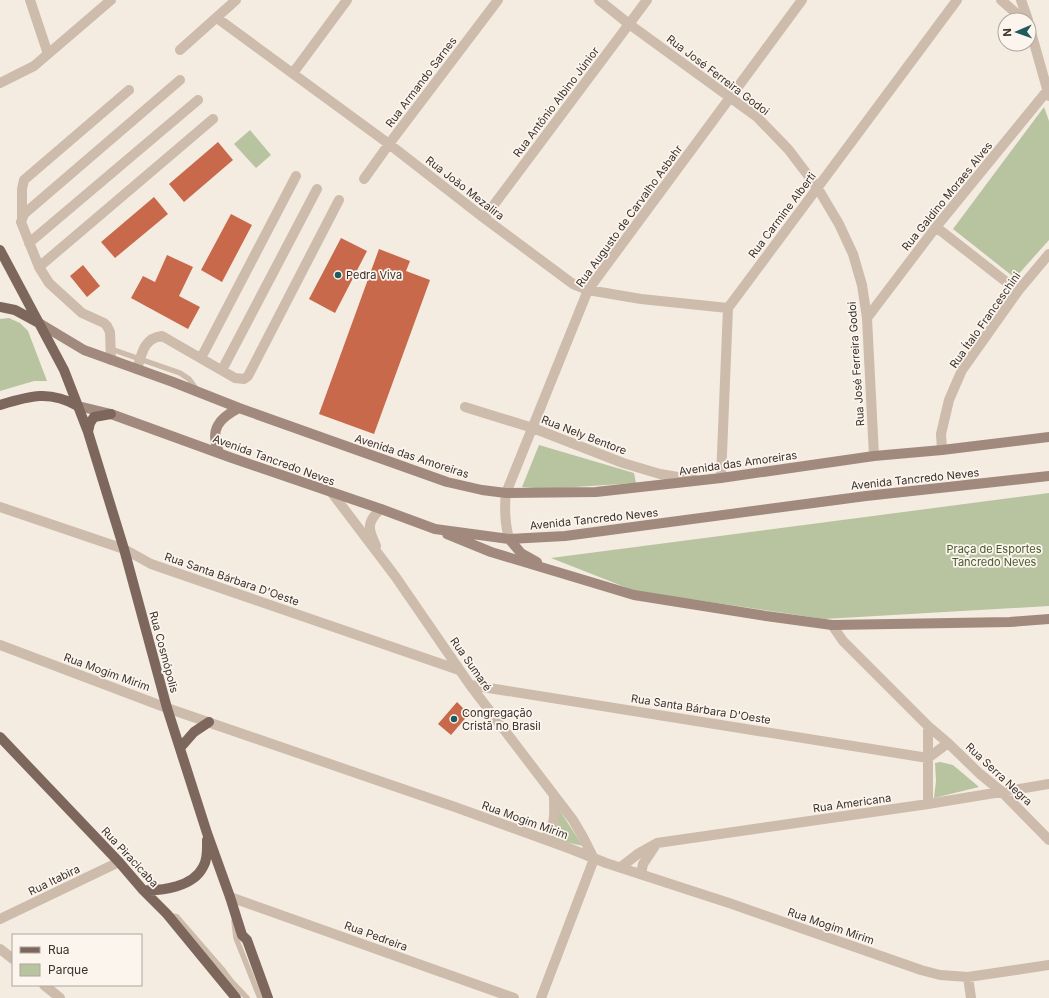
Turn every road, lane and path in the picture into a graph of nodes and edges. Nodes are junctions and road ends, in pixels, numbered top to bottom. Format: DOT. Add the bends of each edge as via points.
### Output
graph roads {
  1 [pos="30,0"];
  2 [pos="111,0"];
  3 [pos="236,0"];
  4 [pos="347,0"];
  5 [pos="498,0"];
  6 [pos="599,0"];
  7 [pos="647,0"];
  8 [pos="802,0"];
  9 [pos="956,0"];
  10 [pos="1001,0"];
  11 [pos="1021,0"];
  12 [pos="1015,12"];
  13 [pos="1025,12"];
  14 [pos="217,18"];
  15 [pos="629,24"];
  16 [pos="180,50"];
  17 [pos="1037,52"];
  18 [pos="48,54"];
  19 [pos="293,73"];
  20 [pos="180,80"];
  21 [pos="0,83"];
  22 [pos="129,90"];
  23 [pos="1048,93"];
  24 [pos="730,98"];
  25 [pos="198,100"];
  26 [pos="213,119"];
  27 [pos="389,144"];
  28 [pos="296,176"];
  29 [pos="364,179"];
  30 [pos="818,187"];
  31 [pos="317,189"];
  32 [pos="339,200"];
  33 [pos="484,218"];
  34 [pos="22,219"];
  35 [pos="936,227"];
  36 [pos="29,242"];
  37 [pos="0,250"];
  38 [pos="1049,254"];
  39 [pos="39,267"];
  40 [pos="588,290"];
  41 [pos="1018,291"];
  42 [pos="0,307"];
  43 [pos="728,308"];
  44 [pos="868,318"];
  45 [pos="39,323"];
  46 [pos="111,349"];
  47 [pos="201,358"];
  48 [pos="141,359"];
  49 [pos="111,360"];
  50 [pos="137,369"];
  51 [pos="222,370"];
  52 [pos="200,393"];
  53 [pos="0,405"];
  54 [pos="78,406"];
  55 [pos="465,407"];
  56 [pos="238,408"];
  57 [pos="111,414"];
  58 [pos="533,428"];
  59 [pos="88,432"];
  60 [pos="1049,437"];
  61 [pos="942,450"];
  62 [pos="219,452"];
  63 [pos="874,456"];
  64 [pos="1049,476"];
  65 [pos="721,478"];
  66 [pos="696,480"];
  67 [pos="332,493"];
  68 [pos="506,493"];
  69 [pos="0,507"];
  70 [pos="382,509"];
  71 [pos="435,529"];
  72 [pos="509,538"];
  73 [pos="124,548"];
  74 [pos="384,564"];
  75 [pos="552,571"];
  76 [pos="1049,619"];
  77 [pos="832,625"];
  78 [pos="0,645"];
  79 [pos="459,670"];
  80 [pos="470,685"];
  81 [pos="167,708"];
  82 [pos="209,722"];
  83 [pos="928,726"];
  84 [pos="0,737"];
  85 [pos="948,743"];
  86 [pos="180,748"];
  87 [pos="928,758"];
  88 [pos="1049,784"];
  89 [pos="1001,792"];
  90 [pos="554,796"];
  91 [pos="928,804"];
  92 [pos="207,833"];
  93 [pos="543,838"];
  94 [pos="1049,840"];
  95 [pos="657,843"];
  96 [pos="594,859"];
  97 [pos="119,862"];
  98 [pos="621,867"];
  99 [pos="641,874"];
  100 [pos="142,890"];
  101 [pos="230,897"];
  102 [pos="167,914"];
  103 [pos="0,919"];
  104 [pos="0,949"];
  105 [pos="12,958"];
  106 [pos="1049,965"];
  107 [pos="968,978"];
  108 [pos="45,986"];
  109 [pos="60,998"];
  110 [pos="236,998"];
  111 [pos="247,998"];
  112 [pos="260,998"];
  113 [pos="268,998"];
  114 [pos="514,998"];
  115 [pos="541,998"];
  116 [pos="971,998"];
  1 -- 18 [label="street"];
  2 -- 18 [label="street"];
  3 -- 14 [label="street"];
  4 -- 19 [label="street"];
  5 -- 27 [label="street, Rua Armando Sarnes"];
  6 -- 15 [label="street, Rua José Ferreira Godoi"];
  7 -- 15 [label="street, Rua Antônio Albino Júnior"];
  8 -- 24 [label="street, Rua Augusto de Carvalho Asbahr"];
  9 -- 30 [label="street, Rua Carmine Alberti"];
  10 -- 12 [label="street"];
  11 -- 13 [label="street"];
  14 -- 16 [label="street"];
  14 -- 19 [label="street, Rua João Mezalira"];
  15 -- 24 [label="street, Rua José Ferreira Godoi"];
  15 -- 33 [label="street, Rua Antônio Albino Júnior"];
  17 -- 23 [label="street"];
  18 -- 21 [label="street" via="34,66"];
  19 -- 27 [label="street, Rua João Mezalira"];
  20 -- 34 [label="street" via="24,214"];
  22 -- 34 [label="street" via="24,180"];
  23 -- 35 [label="street, Rua Galdino Moraes Alves"];
  24 -- 30 [label="street, Rua José Ferreira Godoi" via="757,117 788,149"];
  24 -- 40 [label="street, Rua Augusto de Carvalho Asbahr"];
  25 -- 36 [label="street"];
  26 -- 39 [label="street"];
  27 -- 29 [label="street, Rua Armando Sarnes"];
  27 -- 33 [label="street, Rua João Mezalira"];
  28 -- 47 [label="street"];
  30 -- 43 [label="street, Rua Carmine Alberti"];
  30 -- 44 [label="street, Rua José Ferreira Godoi" via="853,254"];
  31 -- 51 [label="street"];
  32 -- 51 [label="street" via="248,376 238,379"];
  33 -- 40 [label="street, Rua João Mezalira" via="573,284"];
  34 -- 36 [label="street" via="21,224"];
  35 -- 41 [label="street"];
  35 -- 44 [label="street, Rua Galdino Moraes Alves"];
  36 -- 39 [label="street"];
  37 -- 45 [label="main road"];
  38 -- 41 [label="street, Rua Ítalo Franceschini"];
  39 -- 46 [label="street" via="49,282 82,313 107,326"];
  40 -- 43 [label="street, Rua João Mezalira" via="641,299"];
  40 -- 58 [label="street, Rua Augusto de Carvalho Asbahr"];
  41 -- 61 [label="street, Rua Ítalo Franceschini" via="962,370 949,400 941,434"];
  42 -- 45 [label="main road" via="15,310"];
  43 -- 65 [label="street"];
  44 -- 63 [label="street, Rua José Ferreira Godoi"];
  45 -- 49 [label="main road, Avenida das Amoreiras" via="84,350"];
  45 -- 54 [label="main road, Rua Cosmópolis" via="64,370"];
  46 -- 48 [label="lane"];
  46 -- 49 [label="street"];
  47 -- 48 [label="street" via="162,336 151,339"];
  47 -- 51 [label="street"];
  48 -- 50 [label="street"];
  48 -- 52 [label="lane" via="180,373 189,379"];
  49 -- 50 [label="main road, Avenida das Amoreiras"];
  50 -- 52 [label="main road, Avenida das Amoreiras"];
  52 -- 56 [label="main road, Avenida das Amoreiras"];
  53 -- 54 [label="main road" via="25,397 45,395 63,398"];
  54 -- 57 [label="main road, Avenida Tancredo Neves"];
  54 -- 59 [label="main road, Rua Cosmópolis"];
  55 -- 58 [label="street, Rua Nely Bentore"];
  56 -- 62 [label="main road" via="219,422 215,432"];
  56 -- 68 [label="main road, Avenida das Amoreiras" via="447,482"];
  57 -- 59 [label="main road" via="94,417"];
  57 -- 62 [label="main road, Avenida Tancredo Neves"];
  58 -- 66 [label="street, Rua Nely Bentore" via="623,463 660,474"];
  58 -- 68 [label="street, Rua Augusto de Carvalho Asbahr"];
  59 -- 73 [label="main road, Rua Cosmópolis"];
  60 -- 61 [label="main road, Avenida das Amoreiras"];
  61 -- 63 [label="main road, Avenida das Amoreiras"];
  62 -- 67 [label="main road, Avenida Tancredo Neves"];
  63 -- 65 [label="main road, Avenida das Amoreiras"];
  64 -- 72 [label="main road, Avenida Tancredo Neves" via="866,496 565,536"];
  65 -- 66 [label="main road, Avenida das Amoreiras"];
  66 -- 68 [label="main road, Avenida das Amoreiras" via="596,492"];
  67 -- 70 [label="main road, Avenida Tancredo Neves"];
  67 -- 74 [label="street, Rua Sumaré"];
  68 -- 72 [label="street, Rua Augusto de Carvalho Asbahr" via="505,516"];
  69 -- 73 [label="street, Rua Santa Bárbara D'Oeste"];
  70 -- 71 [label="main road, Avenida Tancredo Neves"];
  70 -- 74 [label="street, Rua Sumaré" via="371,520 370,531"];
  71 -- 72 [label="main road, Avenida Tancredo Neves"];
  71 -- 75 [label="main road" via="491,552"];
  72 -- 75 [label="main road" via="522,553"];
  73 -- 79 [label="street, Rua Santa Bárbara D'Oeste" via="151,564"];
  73 -- 81 [label="main road, Rua Cosmópolis"];
  74 -- 79 [label="street, Rua Sumaré" via="395,576"];
  75 -- 77 [label="main road" via="634,595"];
  76 -- 77 [label="main road"];
  77 -- 83 [label="street, Rua Serra Negra" via="843,641"];
  78 -- 81 [label="street, Rua Mogim Mirim"];
  79 -- 80 [label="street, Rua Sumaré"];
  80 -- 87 [label="street, Rua Santa Bárbara D'Oeste"];
  80 -- 90 [label="street, Rua Sumaré"];
  81 -- 82 [label="street, Rua Mogim Mirim"];
  81 -- 86 [label="main road, Rua Cosmópolis"];
  82 -- 86 [label="main road" via="194,732"];
  82 -- 93 [label="street, Rua Mogim Mirim"];
  83 -- 85 [label="street, Rua Serra Negra"];
  83 -- 87 [label="street"];
  84 -- 97 [label="main road, Rua Piracicaba"];
  85 -- 87 [label="street, Rua Serra Negra"];
  85 -- 89 [label="street, Rua Serra Negra"];
  86 -- 92 [label="main road, Rua Cosmópolis"];
  87 -- 91 [label="street"];
  88 -- 89 [label="street, Rua Americana"];
  89 -- 91 [label="street, Rua Americana"];
  89 -- 94 [label="street, Rua Serra Negra"];
  90 -- 93 [label="street" via="553,826"];
  90 -- 96 [label="street, Rua Sumaré" via="573,820"];
  91 -- 95 [label="street, Rua Americana"];
  92 -- 100 [label="main road" via="206,859 199,873 181,885 167,889"];
  92 -- 101 [label="main road, Rua Cosmópolis"];
  93 -- 96 [label="street, Rua Mogim Mirim"];
  95 -- 98 [label="street, Rua Americana"];
  95 -- 99 [label="street" via="643,864"];
  96 -- 98 [label="street, Rua Mogim Mirim"];
  96 -- 115 [label="street"];
  97 -- 100 [label="main road, Rua Piracicaba"];
  97 -- 103 [label="street, Rua Itabira"];
  98 -- 99 [label="street, Rua Mogim Mirim"];
  99 -- 107 [label="street, Rua Mogim Mirim" via="921,970"];
  100 -- 102 [label="main road, Rua Piracicaba"];
  101 -- 112 [label="lane" via="236,938"];
  101 -- 113 [label="main road, Rua Cosmópolis" via="242,935 247,940"];
  101 -- 114 [label="street, Rua Pedreira"];
  102 -- 110 [label="main road, Rua Piracicaba"];
  102 -- 111 [label="lane" via="177,917"];
  104 -- 105 [label="street"];
  106 -- 107 [label="street, Rua Mogim Mirim"];
  107 -- 116 [label="street"];
  108 -- 109 [label="street"];
}
